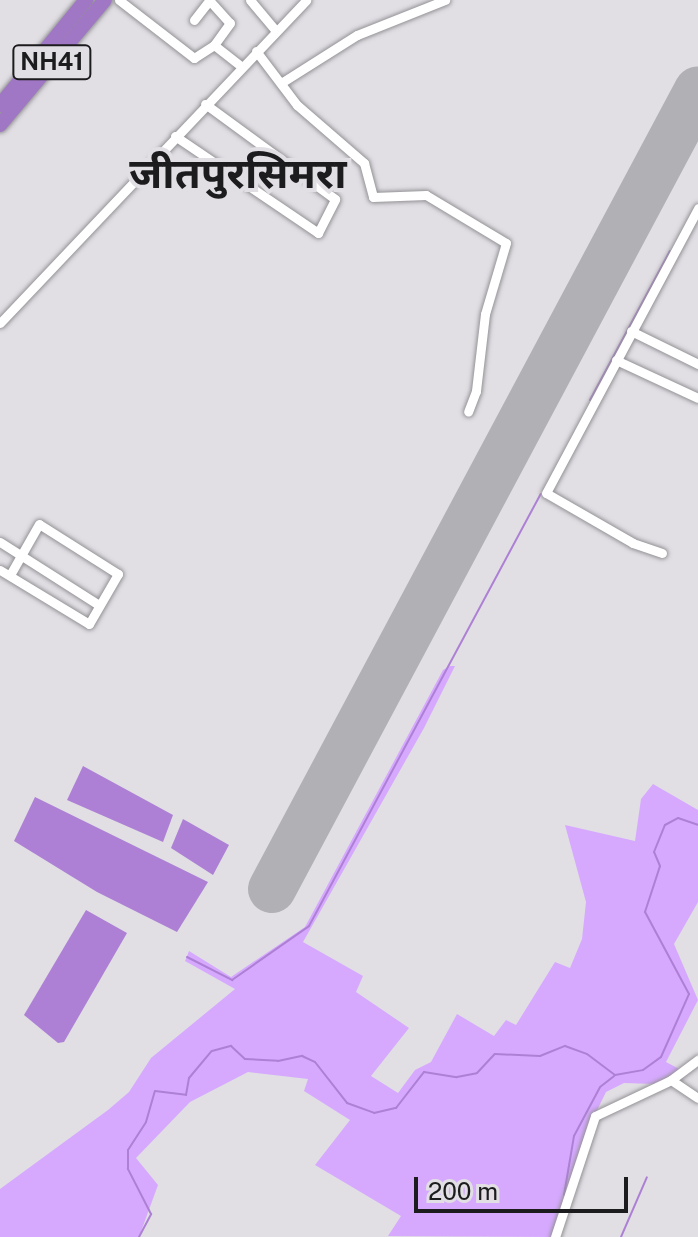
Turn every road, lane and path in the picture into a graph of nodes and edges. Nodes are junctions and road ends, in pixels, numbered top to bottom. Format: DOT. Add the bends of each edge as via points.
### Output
graph roads {
  1 [pos="86,0"];
  2 [pos="105,0"];
  3 [pos="119,0"];
  4 [pos="250,0"];
  5 [pos="306,0"];
  6 [pos="445,0"];
  7 [pos="208,1"];
  8 [pos="194,20"];
  9 [pos="276,31"];
  10 [pos="214,45"];
  11 [pos="256,51"];
  12 [pos="241,66"];
  13 [pos="281,83"];
  14 [pos="205,104"];
  15 [pos="0,105"];
  16 [pos="0,125"];
  17 [pos="175,136"];
  18 [pos="698,208"];
  19 [pos="0,323"];
  20 [pos="631,331"];
  21 [pos="616,360"];
  22 [pos="698,364"];
  23 [pos="698,398"];
  24 [pos="468,412"];
  25 [pos="0,542"];
  26 [pos="662,553"];
  27 [pos="20,556"];
  28 [pos="5,572"];
  29 [pos="99,605"];
  30 [pos="698,1060"];
  31 [pos="671,1080"];
  32 [pos="698,1098"];
  33 [pos="555,1237"];
  1 -- 15 [label="highway, NH41"];
  2 -- 16 [label="highway, NH41"];
  3 -- 10 [label="street" via="194,58"];
  4 -- 9 [label="street"];
  5 -- 9 [label="street"];
  6 -- 13 [label="street" via="357,35"];
  7 -- 8 [label="street"];
  7 -- 10 [label="street" via="230,23"];
  9 -- 11 [label="street"];
  10 -- 12 [label="street"];
  11 -- 12 [label="street"];
  11 -- 13 [label="street"];
  12 -- 14 [label="street"];
  13 -- 24 [label="street" via="297,105 364,163 373,197 426,195 506,243 485,314 476,391"];
  14 -- 17 [label="street"];
  14 -- 17 [label="street" via="335,199 318,233"];
  17 -- 19 [label="street"];
  18 -- 20 [label="street"];
  20 -- 21 [label="street"];
  20 -- 22 [label="street"];
  21 -- 23 [label="street"];
  21 -- 26 [label="street" via="546,493 633,543"];
  25 -- 27 [label="street"];
  27 -- 28 [label="street"];
  27 -- 29 [label="street"];
  27 -- 29 [label="street" via="39,524 118,574"];
  28 -- 29 [label="street" via="89,624"];
  30 -- 31 [label="street"];
  31 -- 32 [label="street"];
  31 -- 33 [label="street" via="590,1122"];
}
